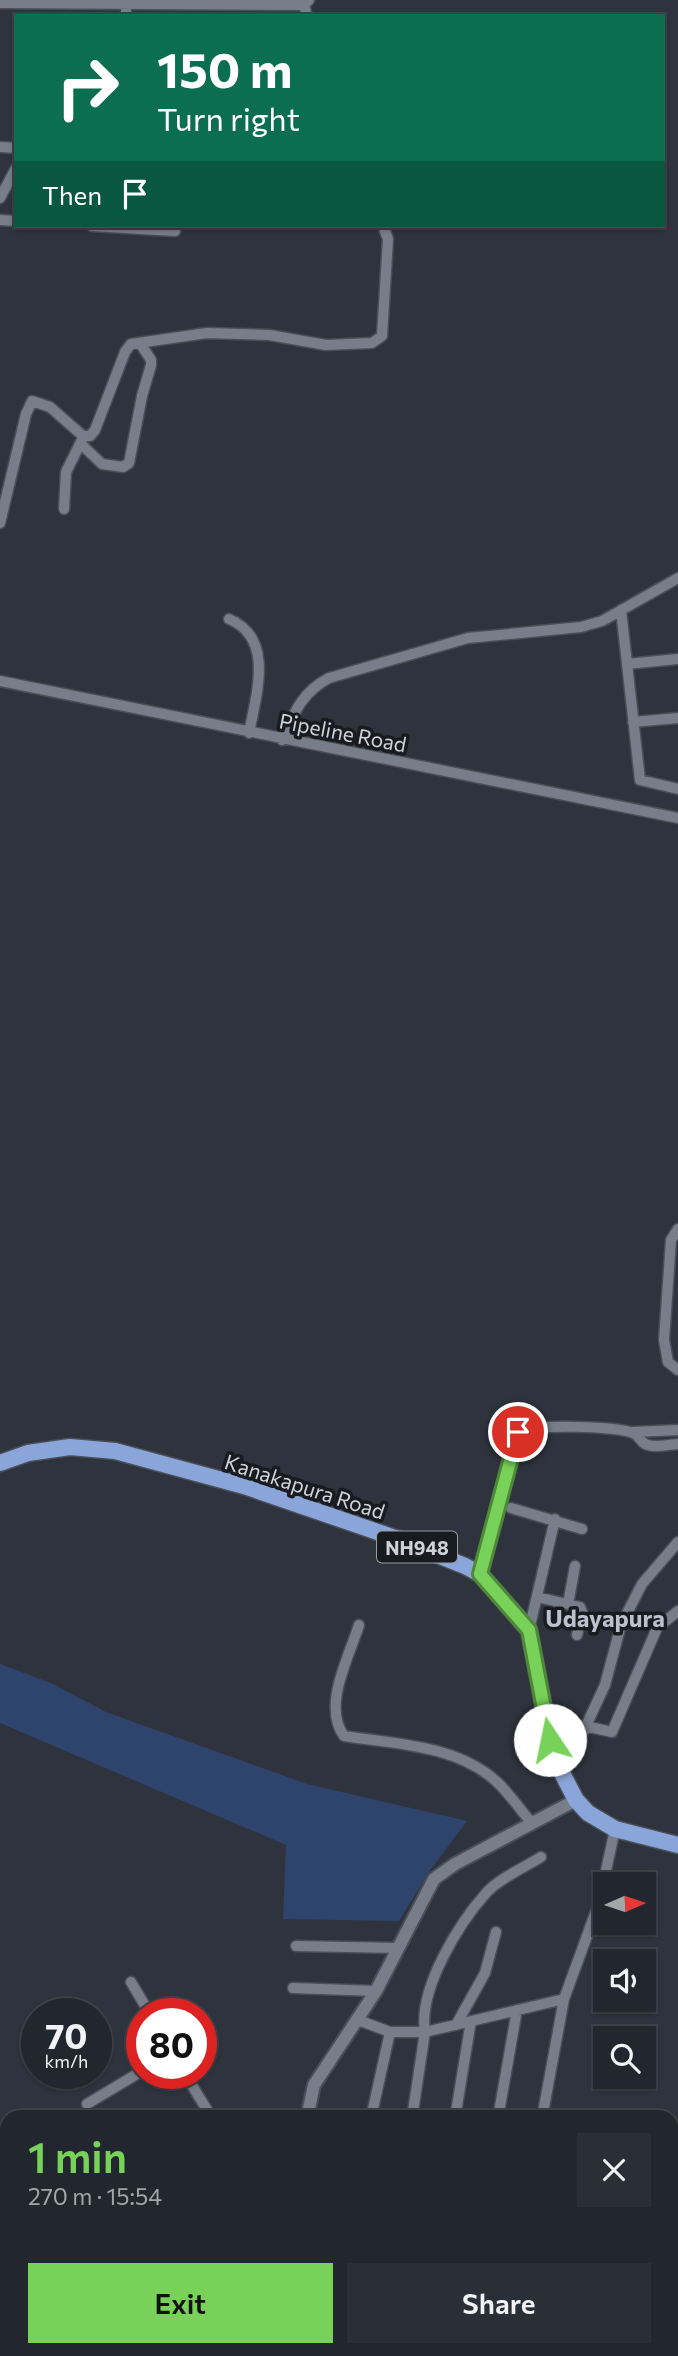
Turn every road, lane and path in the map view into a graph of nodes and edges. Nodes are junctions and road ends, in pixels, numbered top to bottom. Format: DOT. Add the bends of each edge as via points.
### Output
graph roads {
  1 [pos="0,3"];
  2 [pos="126,3"];
  3 [pos="306,7"];
  4 [pos="126,14"];
  5 [pos="14,172"];
  6 [pos="0,198"];
  7 [pos="134,228"];
  8 [pos="175,228"];
  9 [pos="384,228"];
  10 [pos="139,343"];
  11 [pos="82,440"];
  12 [pos="64,509"];
  13 [pos="0,523"];
  14 [pos="678,578"];
  15 [pos="621,610"];
  16 [pos="229,620"];
  17 [pos="678,659"];
  18 [pos="627,664"];
  19 [pos="0,681"];
  20 [pos="678,718"];
  21 [pos="633,722"];
  22 [pos="249,733"];
  23 [pos="282,740"];
  24 [pos="678,789"];
  25 [pos="678,818"];
  26 [pos="678,1229"];
  27 [pos="678,1370"];
  28 [pos="678,1430"];
  29 [pos="633,1432"];
  30 [pos="678,1444"];
  31 [pos="0,1463"];
  32 [pos="511,1508"];
  33 [pos="555,1519"];
  34 [pos="582,1530"];
  35 [pos="678,1542"];
  36 [pos="575,1566"];
  37 [pos="480,1574"];
  38 [pos="537,1597"];
  39 [pos="568,1604"];
  40 [pos="678,1611"];
  41 [pos="359,1625"];
  42 [pos="529,1630"];
  43 [pos="577,1634"];
  44 [pos="585,1726"];
  45 [pos="563,1775"];
  46 [pos="576,1800"];
  47 [pos="532,1824"];
  48 [pos="615,1829"];
  49 [pos="678,1845"];
  50 [pos="541,1857"];
  51 [pos="496,1932"];
  52 [pos="296,1946"];
  53 [pos="398,1948"];
  54 [pos="131,1982"];
  55 [pos="293,1988"];
  56 [pos="376,1991"];
  57 [pos="140,1998"];
  58 [pos="564,1999"];
  59 [pos="517,2010"];
  60 [pos="358,2020"];
  61 [pos="471,2021"];
  62 [pos="456,2025"];
  63 [pos="390,2032"];
  64 [pos="425,2032"];
  65 [pos="126,2081"];
  66 [pos="195,2089"];
  67 [pos="87,2104"];
  68 [pos="207,2110"];
  69 [pos="309,2110"];
  70 [pos="373,2110"];
  71 [pos="413,2110"];
  72 [pos="457,2110"];
  73 [pos="499,2110"];
  74 [pos="543,2110"];
  1 -- 2 [label="street"];
  2 -- 3 [label="street"];
  2 -- 4 [label="street"];
  5 -- 6 [label="street"];
  7 -- 8 [label="street"];
  9 -- 10 [label="street" via="388,239 385,326 382,336 372,343 326,345 269,335 207,333"];
  10 -- 11 [label="street" via="125,352 95,430"];
  10 -- 11 [label="street" via="151,365 129,463 123,467 102,464"];
  11 -- 12 [label="street" via="66,472"];
  11 -- 13 [label="street" via="50,407 32,401"];
  14 -- 15 [label="street"];
  15 -- 18 [label="street"];
  15 -- 23 [label="street" via="580,627 468,638 329,678 300,701"];
  16 -- 22 [label="street" via="250,632 257,649 259,683"];
  17 -- 18 [label="street"];
  18 -- 21 [label="street"];
  19 -- 22 [label="street, Pipeline Road"];
  20 -- 21 [label="street"];
  21 -- 24 [label="street" via="640,780"];
  22 -- 23 [label="street, Pipeline Road"];
  23 -- 25 [label="street, Pipeline Road"];
  26 -- 27 [label="street" via="671,1240 664,1340 668,1362"];
  28 -- 29 [label="street"];
  29 -- 30 [label="street" via="644,1444"];
  29 -- 37 [label="street" via="540,1426 518,1432"];
  31 -- 37 [label="highway, Kanakapura Road / NH948" via="28,1453 70,1447 115,1451 244,1486 398,1539"];
  32 -- 33 [label="street"];
  33 -- 34 [label="street"];
  33 -- 38 [label="street"];
  35 -- 44 [label="street" via="636,1594 621,1625 605,1685"];
  36 -- 39 [label="street"];
  37 -- 42 [label="highway, Kanakapura Road / NH948"];
  38 -- 39 [label="street"];
  38 -- 42 [label="street"];
  39 -- 43 [label="street" via="582,1612"];
  40 -- 44 [label="street" via="657,1628 612,1732"];
  41 -- 47 [label="street" via="334,1711 344,1736 445,1752 470,1763 496,1782"];
  42 -- 45 [label="highway" via="550,1740"];
  44 -- 45 [label="street"];
  45 -- 46 [label="highway"];
  46 -- 47 [label="street"];
  46 -- 48 [label="highway"];
  47 -- 53 [label="street" via="455,1864 435,1880"];
  48 -- 49 [label="highway"];
  48 -- 58 [label="street" via="599,1903"];
  50 -- 64 [label="street" via="488,1890 444,1951 423,2018"];
  51 -- 62 [label="street" via="485,1973"];
  52 -- 53 [label="street"];
  53 -- 56 [label="street"];
  54 -- 57 [label="street"];
  55 -- 56 [label="street"];
  56 -- 60 [label="street"];
  58 -- 59 [label="street"];
  58 -- 74 [label="street"];
  59 -- 61 [label="street"];
  59 -- 73 [label="street"];
  60 -- 63 [label="street"];
  60 -- 69 [label="street" via="314,2085"];
  61 -- 62 [label="street"];
  61 -- 72 [label="street"];
  62 -- 64 [label="street"];
  63 -- 64 [label="street"];
  63 -- 70 [label="street"];
  64 -- 71 [label="street"];
  65 -- 67 [label="street"];
  66 -- 68 [label="street"];
}
